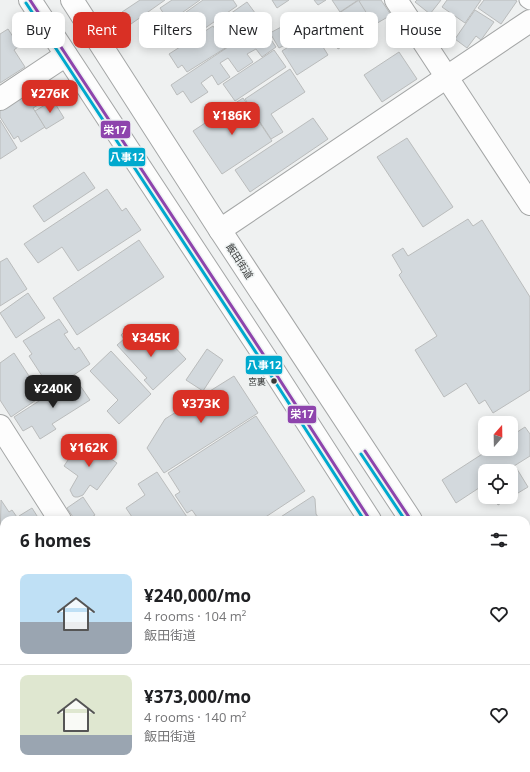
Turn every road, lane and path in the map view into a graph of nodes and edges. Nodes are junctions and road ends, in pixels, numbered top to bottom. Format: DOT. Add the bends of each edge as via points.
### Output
graph roads {
  1 [pos="30,0"];
  2 [pos="72,0"];
  3 [pos="396,0"];
  4 [pos="527,0"];
  5 [pos="530,2"];
  6 [pos="530,21"];
  7 [pos="66,55"];
  8 [pos="447,78"];
  9 [pos="0,99"];
  10 [pos="530,204"];
  11 [pos="220,230"];
  12 [pos="0,426"];
  13 [pos="57,516"];
  14 [pos="367,516"];
  15 [pos="408,516"];
  1 -- 7 [label="main road"];
  2 -- 11 [label="main road, 飯田街道"];
  3 -- 8 [label="main road"];
  4 -- 5 [label="lane"];
  6 -- 8 [label="main road"];
  7 -- 9 [label="main road"];
  7 -- 14 [label="main road"];
  8 -- 10 [label="main road"];
  8 -- 11 [label="main road"];
  11 -- 15 [label="main road, 飯田街道"];
  12 -- 13 [label="main road"];
}
